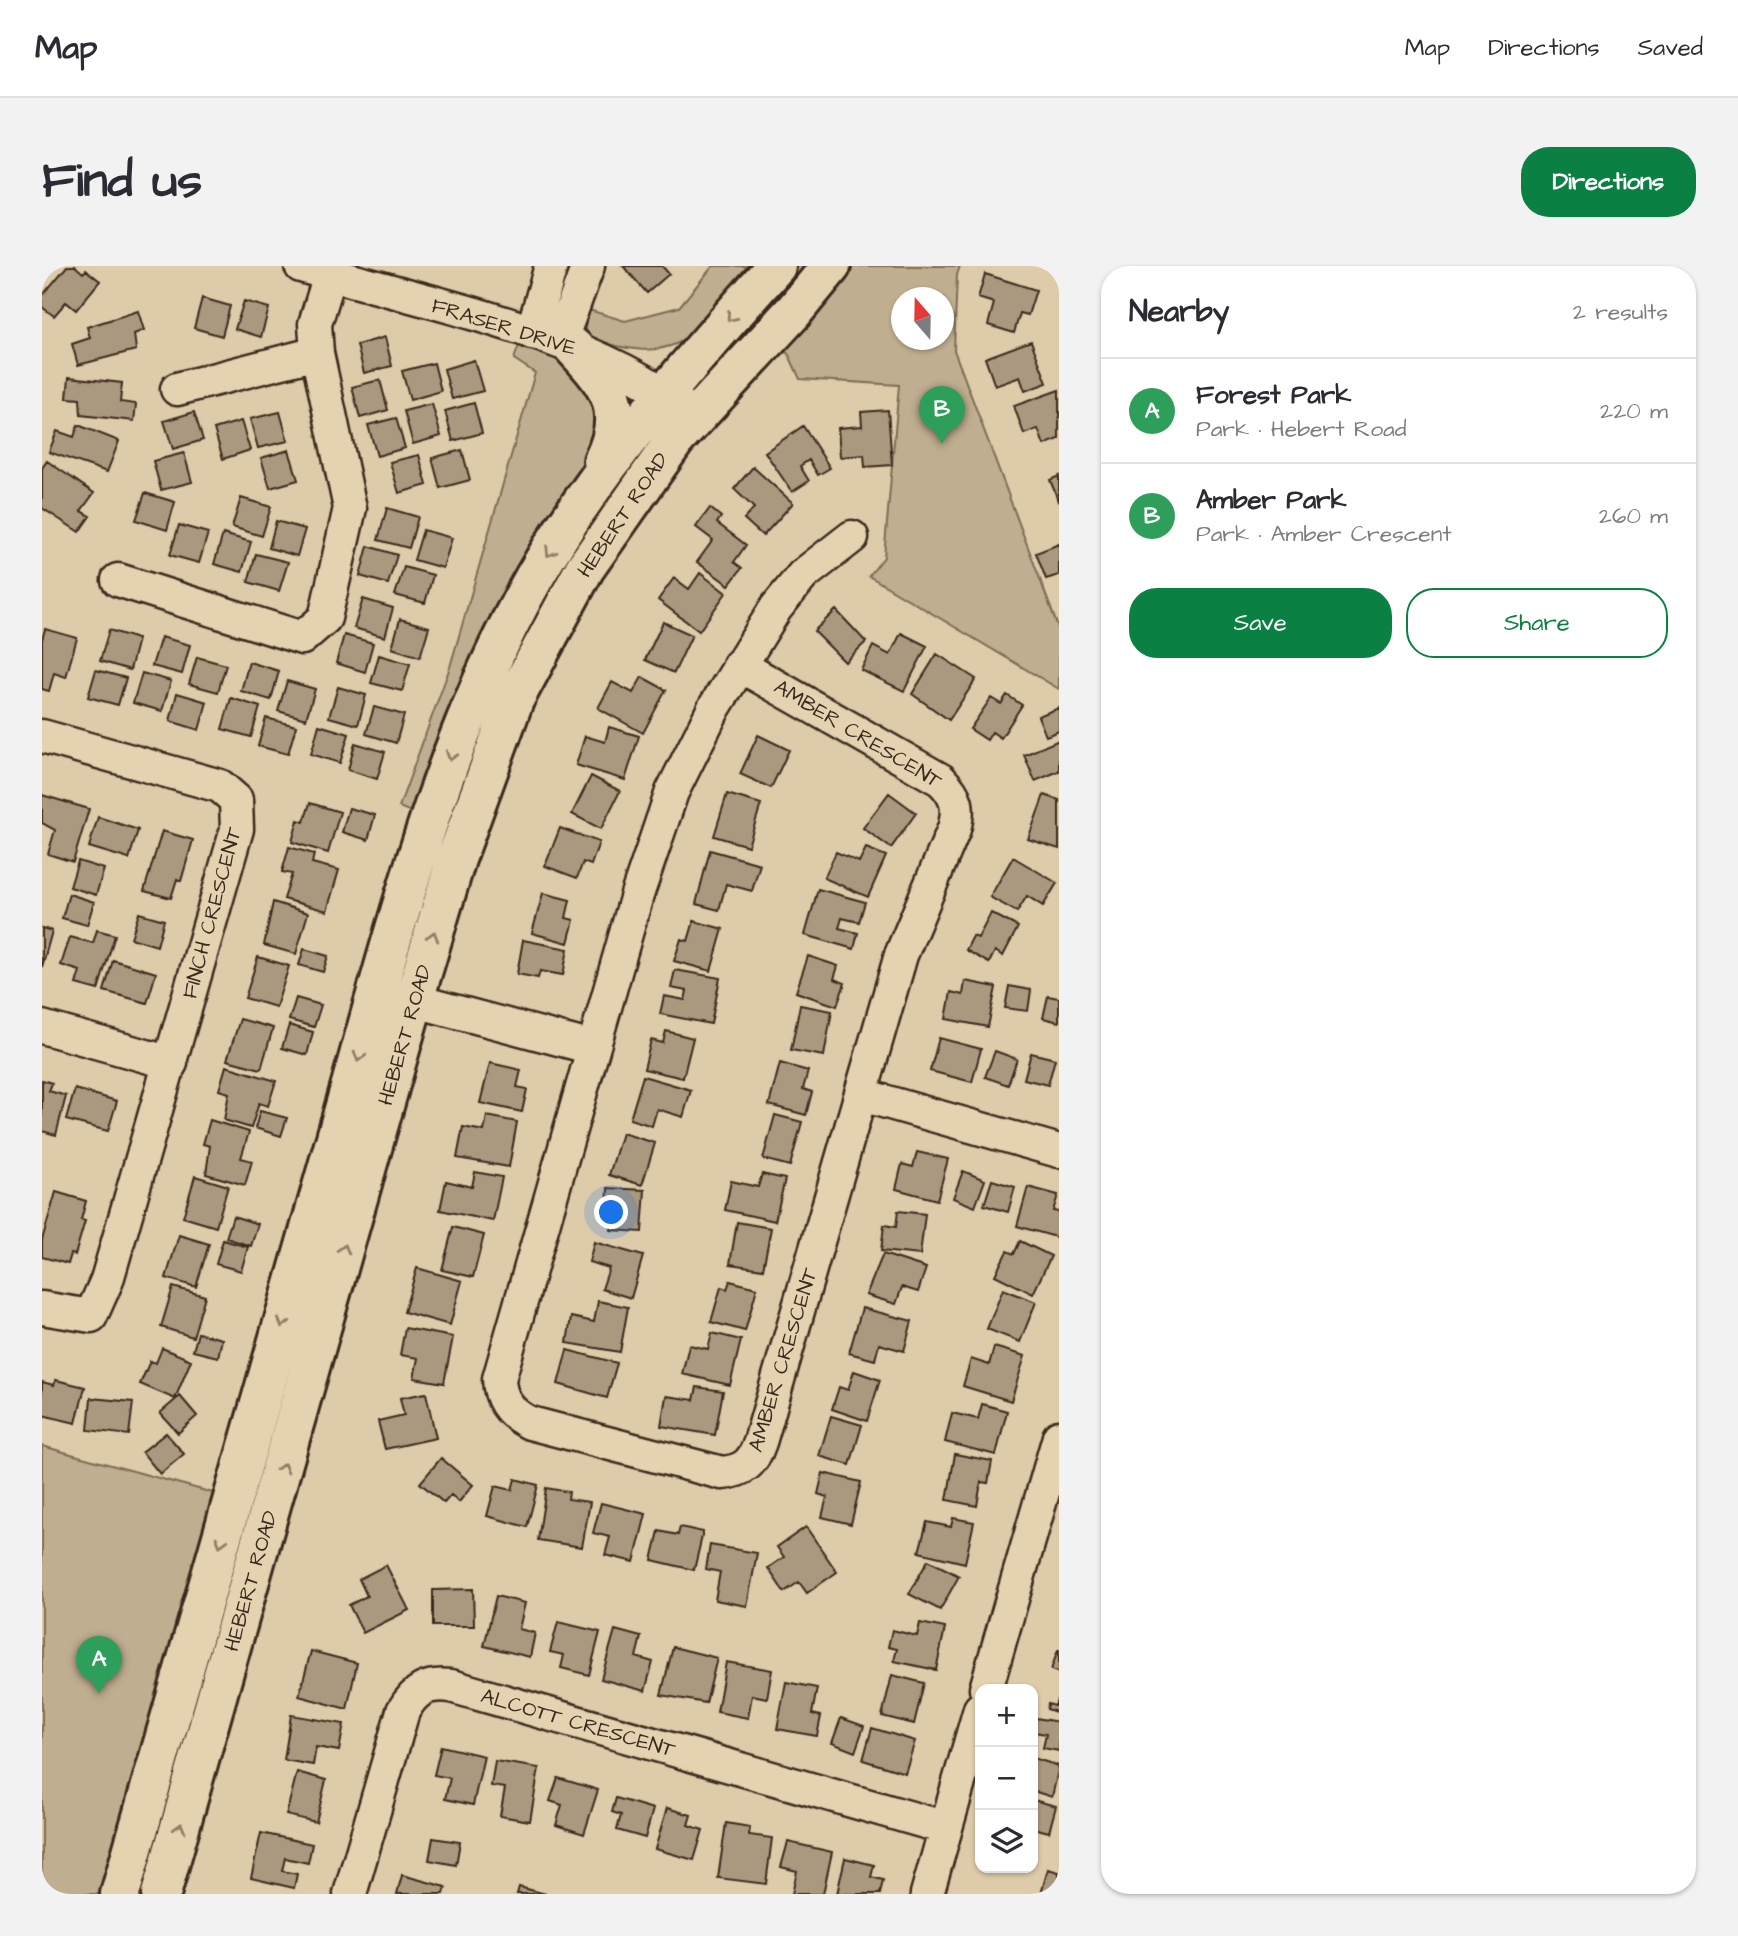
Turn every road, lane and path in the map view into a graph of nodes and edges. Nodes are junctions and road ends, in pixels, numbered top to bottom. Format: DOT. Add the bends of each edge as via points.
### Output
graph roads {
  1 [pos="551,266"];
  2 [pos="587,266"];
  3 [pos="776,266"];
  4 [pos="831,266"];
  5 [pos="315,270"];
  6 [pos="555,341"];
  7 [pos="317,352"];
  8 [pos="177,389"];
  9 [pos="664,392"];
  10 [pos="695,415"];
  11 [pos="586,494"];
  12 [pos="852,537"];
  13 [pos="118,580"];
  14 [pos="739,665"];
  15 [pos="42,736"];
  16 [pos="378,991"];
  17 [pos="414,1000"];
  18 [pos="42,1027"];
  19 [pos="593,1048"];
  20 [pos="171,1063"];
  21 [pos="862,1095"];
  22 [pos="1059,1151"];
  23 [pos="42,1308"];
  24 [pos="1059,1437"];
  25 [pos="987,1684"];
  26 [pos="975,1726"];
  27 [pos="946,1828"];
  28 [pos="120,1894"];
  29 [pos="161,1894"];
  30 [pos="350,1894"];
  31 [pos="927,1894"];
  1 -- 6 [label="street"];
  2 -- 6 [label="street"];
  3 -- 9 [label="main road, HEBERT ROAD, one-way"];
  4 -- 10 [label="main road, HEBERT ROAD" via="794,312"];
  5 -- 6 [label="street, FRASER DRIVE"];
  5 -- 7 [label="street"];
  6 -- 9 [label="street, FRASER DRIVE"];
  6 -- 11 [label="main road" via="608,388 616,413 611,444"];
  7 -- 8 [label="street"];
  7 -- 13 [label="street" via="349,508 325,618 302,638"];
  9 -- 10 [label="street, FRASER DRIVE"];
  9 -- 11 [label="main road, HEBERT ROAD"];
  17 -- 10 [label="main road, HEBERT ROAD, one-way" via="456,859 514,700 585,568"];
  11 -- 16 [label="main road, HEBERT ROAD, one-way" via="534,577 455,744"];
  12 -- 14 [label="street, AMBER CRESCENT" via="803,575"];
  14 -- 19 [label="street, AMBER CRESCENT" via="672,792"];
  14 -- 21 [label="street, AMBER CRESCENT" via="941,780 956,798 954,828 908,933"];
  15 -- 20 [label="street, FINCH CRESCENT" via="220,786 236,800 237,829"];
  16 -- 17 [label="street"];
  16 -- 28 [label="main road, HEBERT ROAD, one-way"];
  17 -- 19 [label="street"];
  29 -- 17 [label="main road, HEBERT ROAD, one-way"];
  18 -- 20 [label="street"];
  19 -- 21 [label="street, AMBER CRESCENT" via="499,1379 502,1398 517,1417 530,1423 709,1472 741,1470 756,1453"];
  20 -- 23 [label="street, FINCH CRESCENT" via="107,1280 91,1316"];
  21 -- 22 [label="street"];
  24 -- 25 [label="street"];
  26 -- 27 [label="street"];
  27 -- 30 [label="street, ALCOTT CRESCENT" via="435,1685 419,1690 403,1711"];
  27 -- 31 [label="street"];
}
